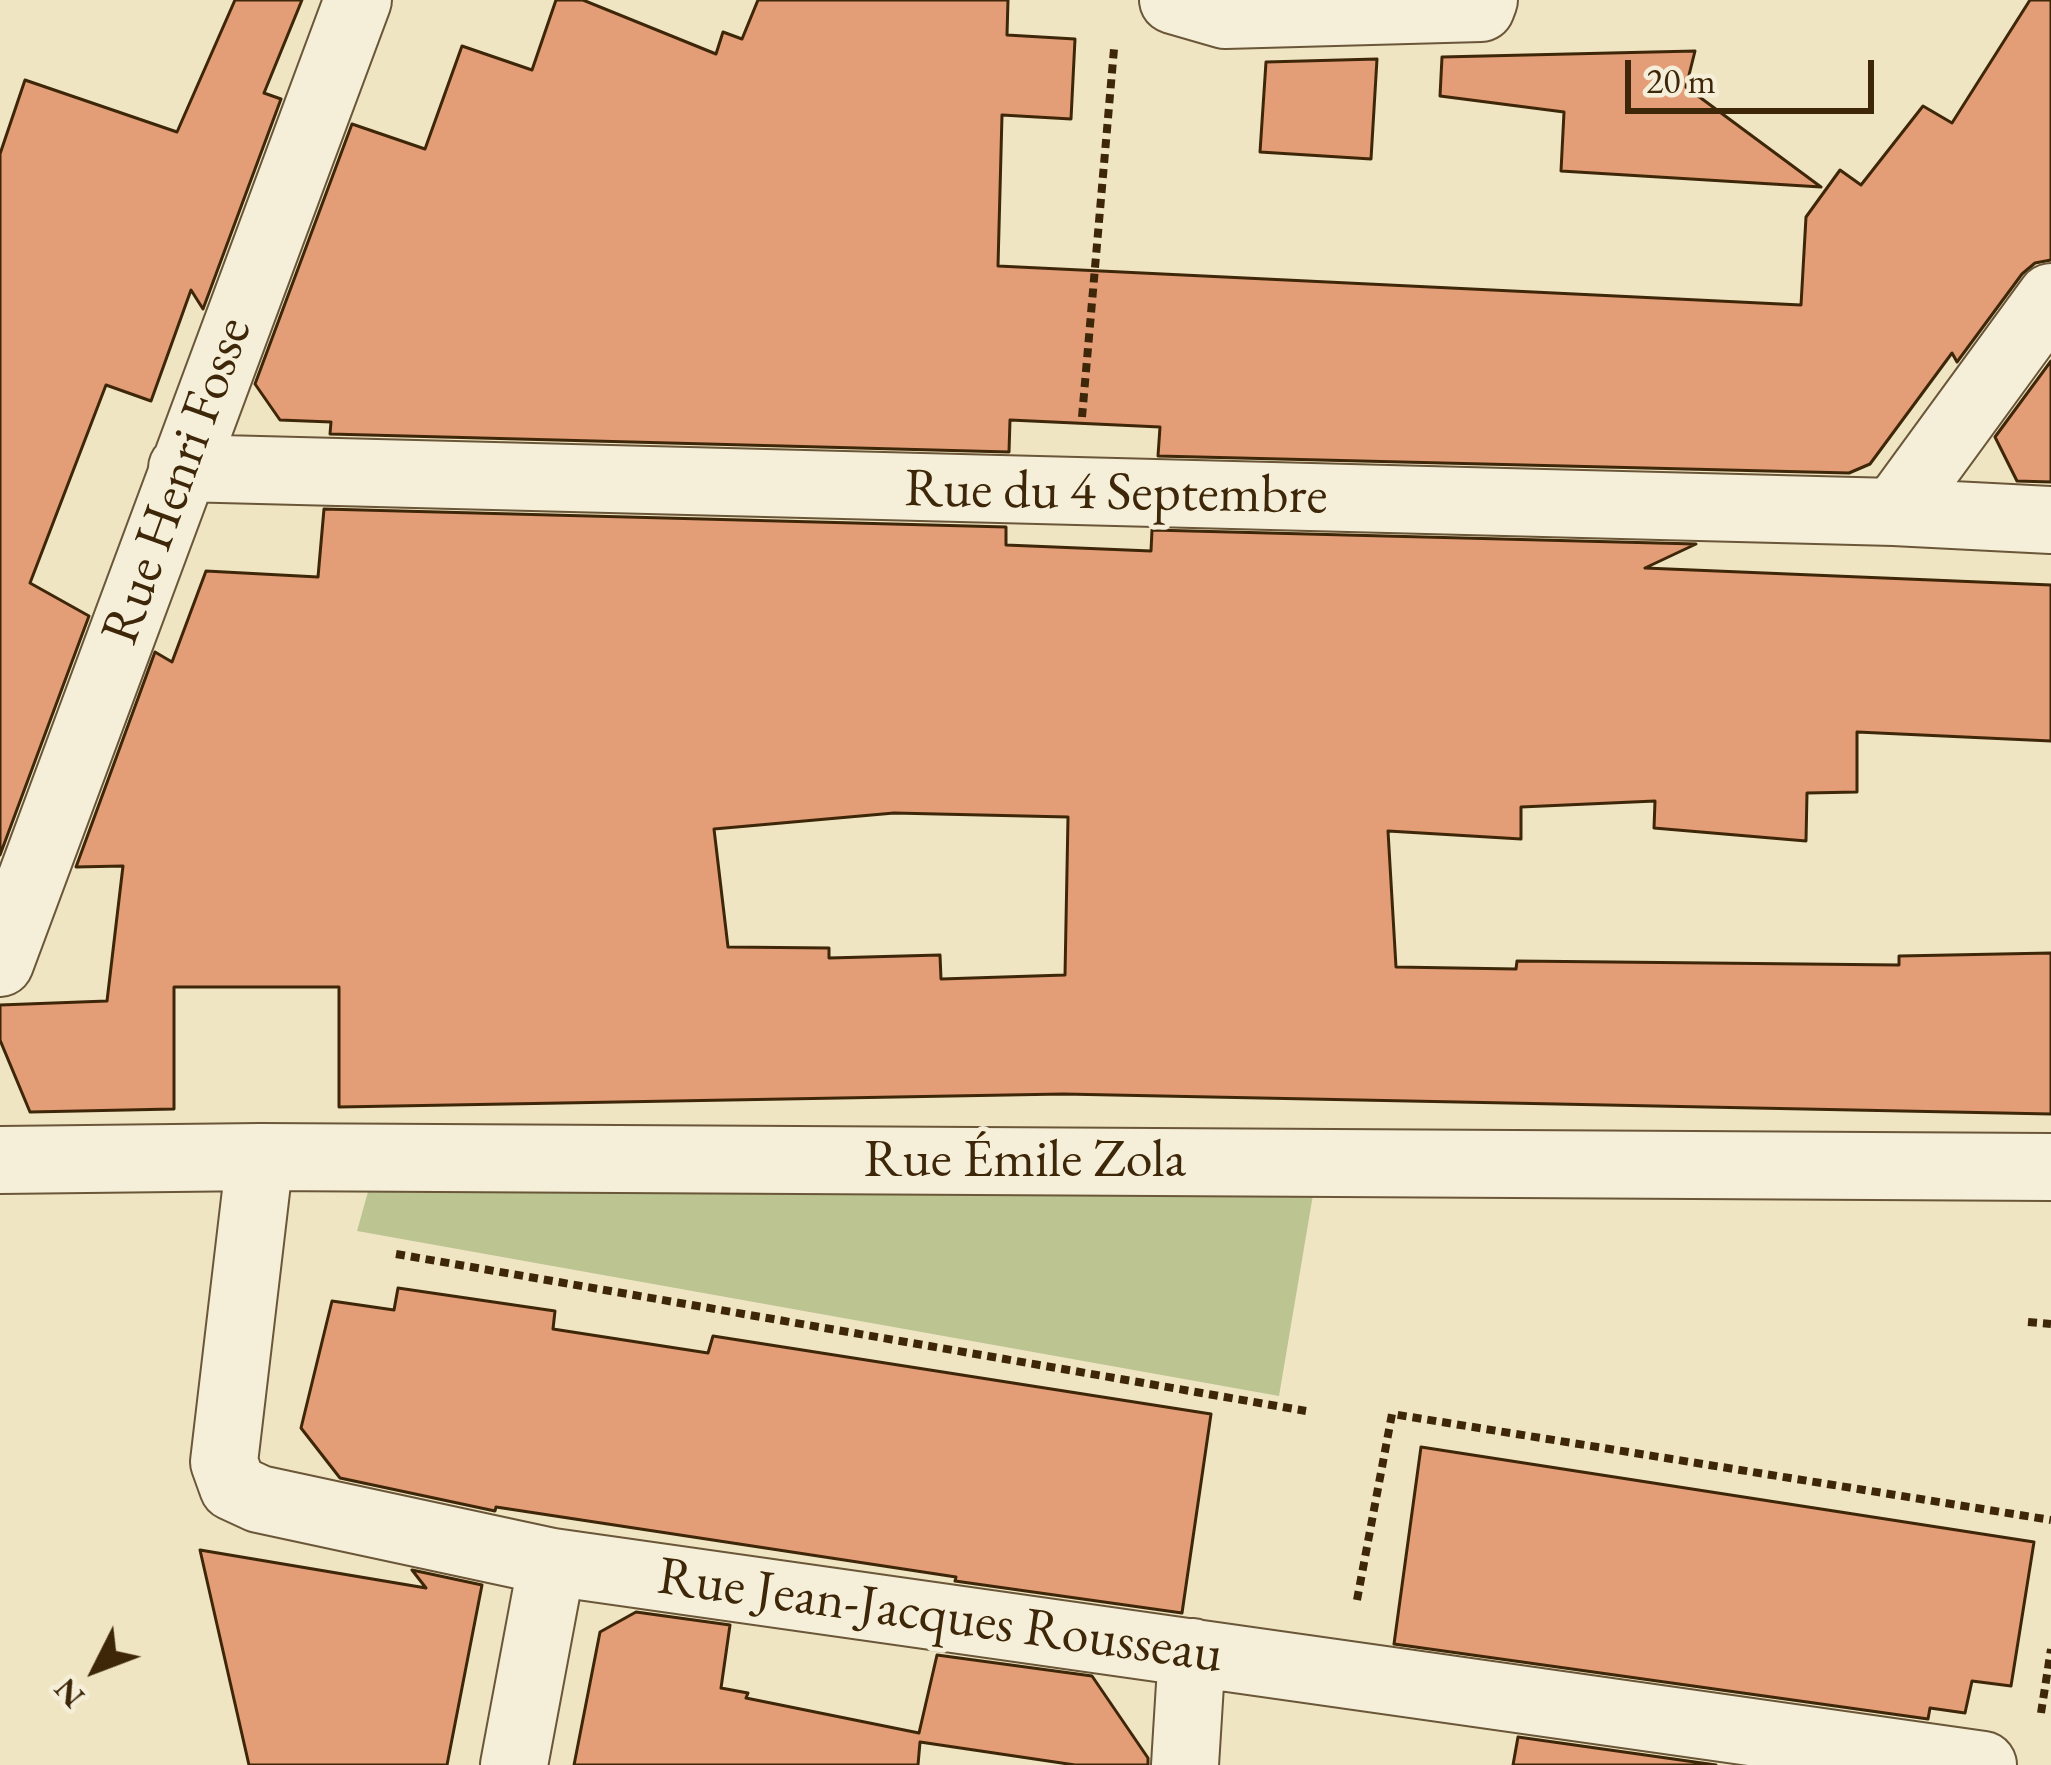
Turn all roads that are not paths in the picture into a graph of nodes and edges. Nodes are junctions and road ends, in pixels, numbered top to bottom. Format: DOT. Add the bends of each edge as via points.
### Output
graph roads {
  1 [pos="358,0"];
  2 [pos="1173,0"];
  3 [pos="1484,0"];
  4 [pos="2051,297"];
  5 [pos="182,468"];
  6 [pos="1894,512"];
  7 [pos="2051,520"];
  8 [pos="0,963"];
  9 [pos="260,1157"];
  10 [pos="0,1160"];
  11 [pos="2051,1167"];
  12 [pos="552,1562"];
  13 [pos="1192,1652"];
  14 [pos="514,1765"];
  15 [pos="1185,1765"];
  16 [pos="1983,1765"];
  1 -- 5 [label="street, Rue Henri Fosse"];
  2 -- 3 [label="street" via="1225,15 1481,8"];
  4 -- 6 [label="street"];
  5 -- 6 [label="street, Rue du 4 Septembre"];
  5 -- 8 [label="street, Rue Henri Fosse"];
  6 -- 7 [label="street, Rue du 4 Septembre"];
  9 -- 10 [label="street, Rue Émile Zola"];
  9 -- 11 [label="street, Rue Émile Zola"];
  9 -- 12 [label="street, Rue Jean-Jacques Rousseau" via="224,1462 233,1487"];
  12 -- 13 [label="street, Rue Jean-Jacques Rousseau"];
  12 -- 14 [label="street"];
  13 -- 15 [label="street"];
  13 -- 16 [label="street, Rue Jean-Jacques Rousseau"];
}
